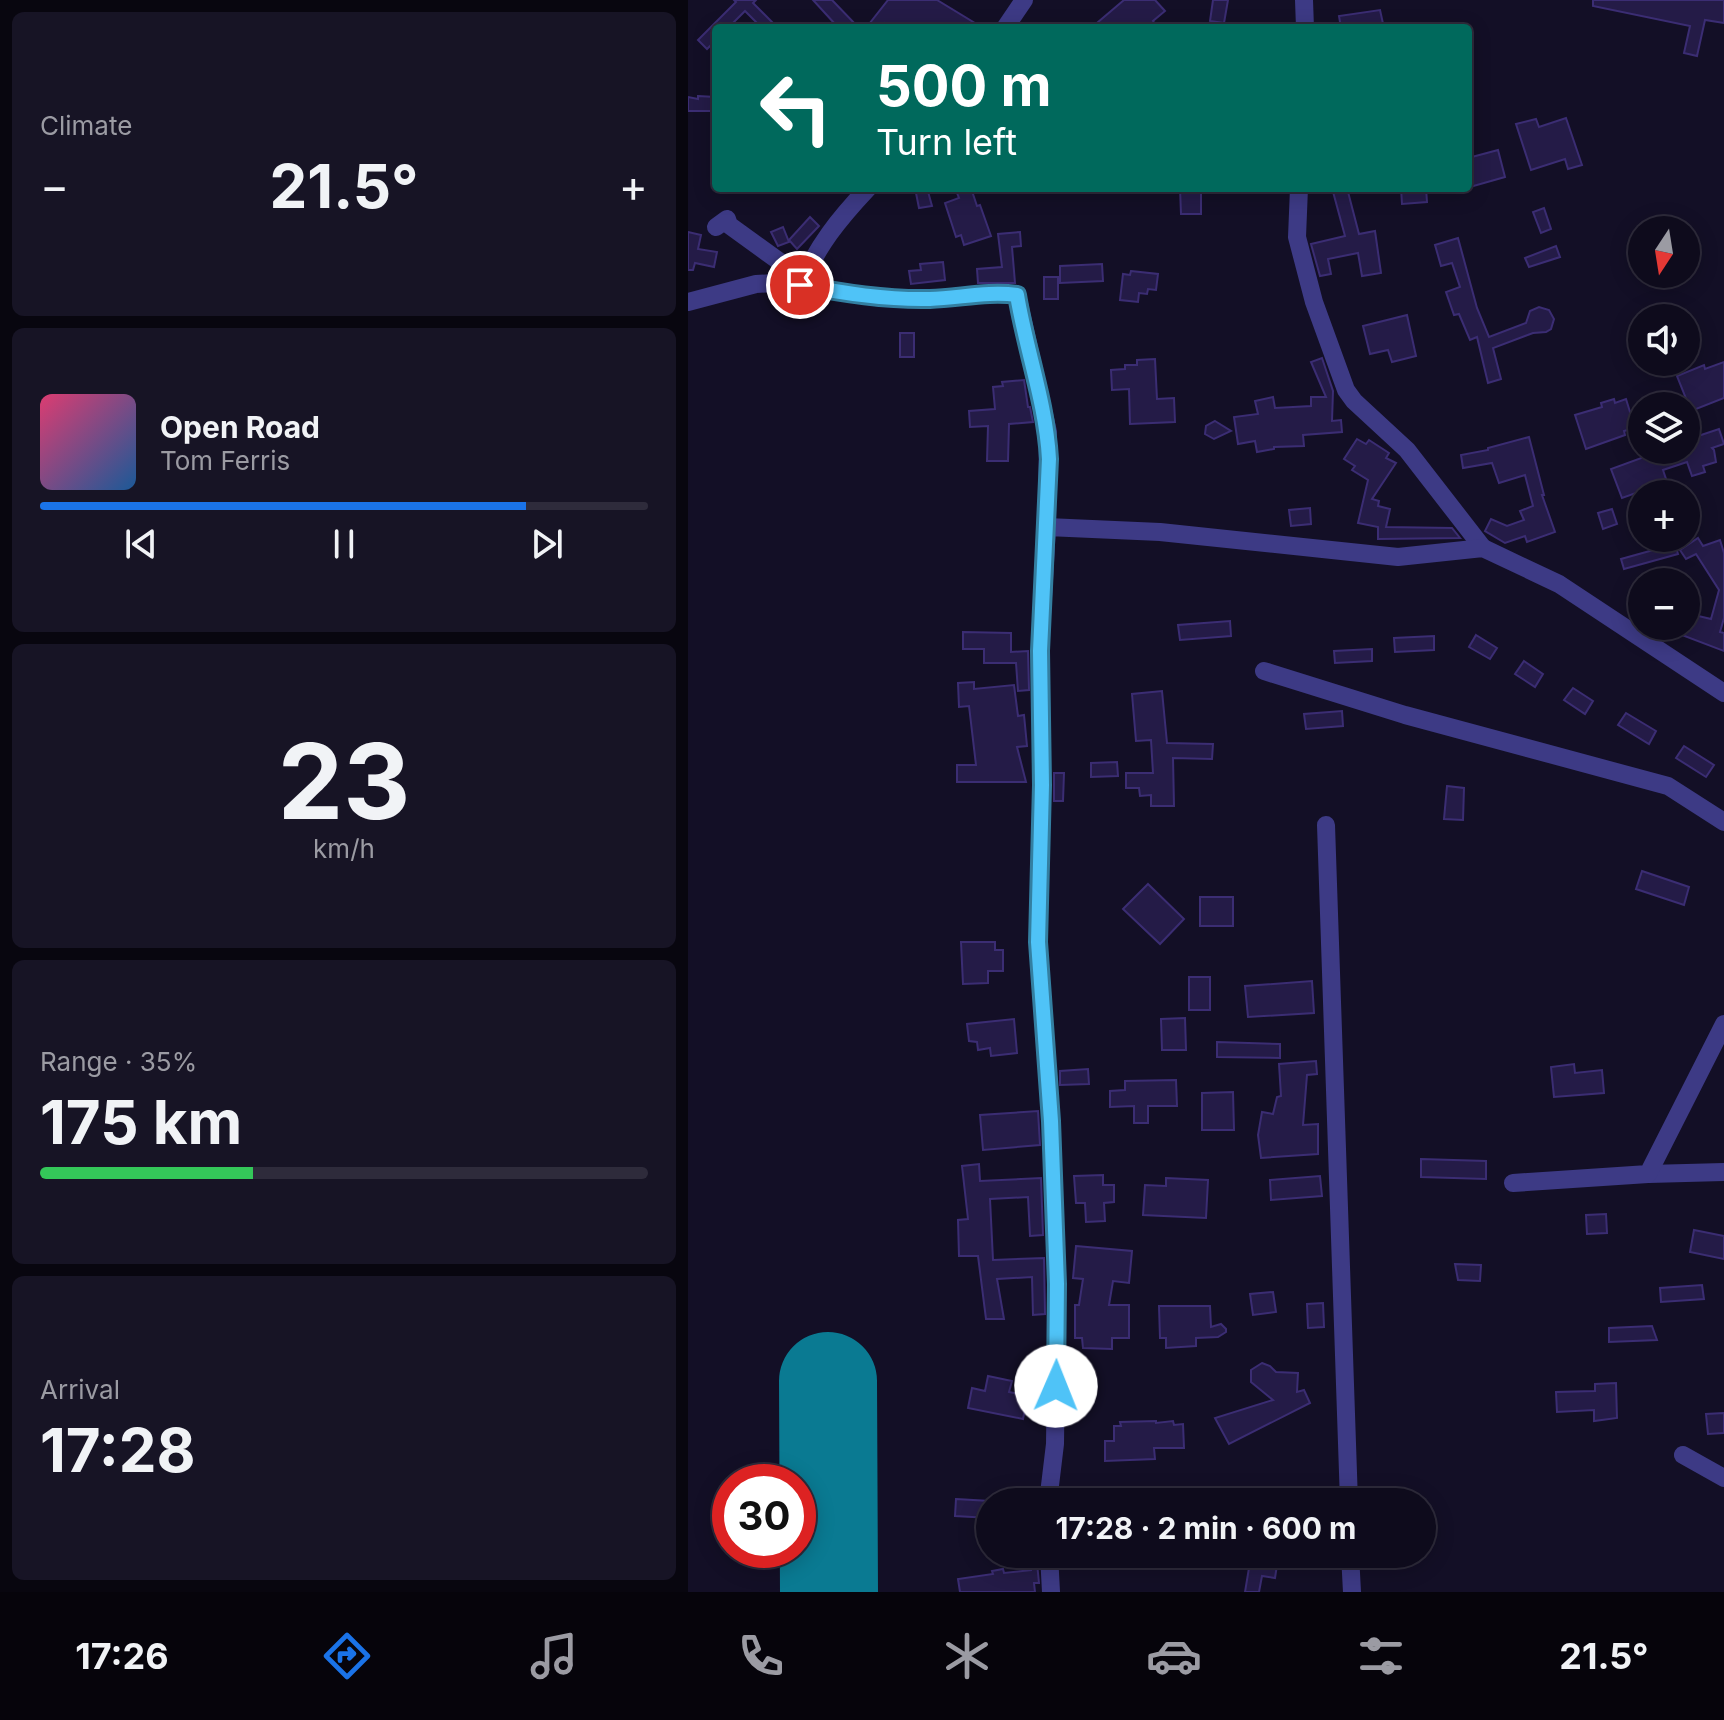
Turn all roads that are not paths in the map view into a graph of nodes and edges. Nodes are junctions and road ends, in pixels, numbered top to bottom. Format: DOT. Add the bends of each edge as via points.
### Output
graph roads {
  1 [pos="1024,0"];
  2 [pos="1304,0"];
  3 [pos="1008,24"];
  4 [pos="1305,24"];
  5 [pos="864,192"];
  6 [pos="1299,192"];
  7 [pos="716,227"];
  8 [pos="798,285"];
  9 [pos="688,302"];
  10 [pos="1047,527"];
  11 [pos="1483,548"];
  12 [pos="1264,671"];
  13 [pos="1724,693"];
  14 [pos="1724,822"];
  15 [pos="1326,825"];
  16 [pos="1724,1024"];
  17 [pos="1724,1172"];
  18 [pos="1648,1174"];
  19 [pos="1513,1183"];
  20 [pos="1683,1455"];
  21 [pos="1724,1478"];
  22 [pos="1050,1488"];
  23 [pos="1349,1488"];
  24 [pos="1050,1568"];
  25 [pos="1351,1568"];
  26 [pos="1051,1592"];
  27 [pos="1352,1592"];
  1 -- 3 [label="street"];
  2 -- 4 [label="street"];
  5 -- 8 [label="street" via="833,226"];
  6 -- 11 [label="street" via="1297,237 1346,390 1407,450"];
  7 -- 8 [label="street" via="727,219 794,272"];
  8 -- 9 [label="street" via="756,284"];
  8 -- 10 [label="street" via="883,298 1017,295 1048,432"];
  10 -- 11 [label="street" via="1160,532 1398,557"];
  10 -- 22 [label="street" via="1040,651 1038,942 1057,1284"];
  11 -- 13 [label="street" via="1559,584"];
  12 -- 14 [label="street" via="1668,786"];
  15 -- 23 [label="street"];
  16 -- 18 [label="street"];
  17 -- 18 [label="street"];
  18 -- 19 [label="street"];
  20 -- 21 [label="street"];
  24 -- 26 [label="street"];
  25 -- 27 [label="street"];
}
